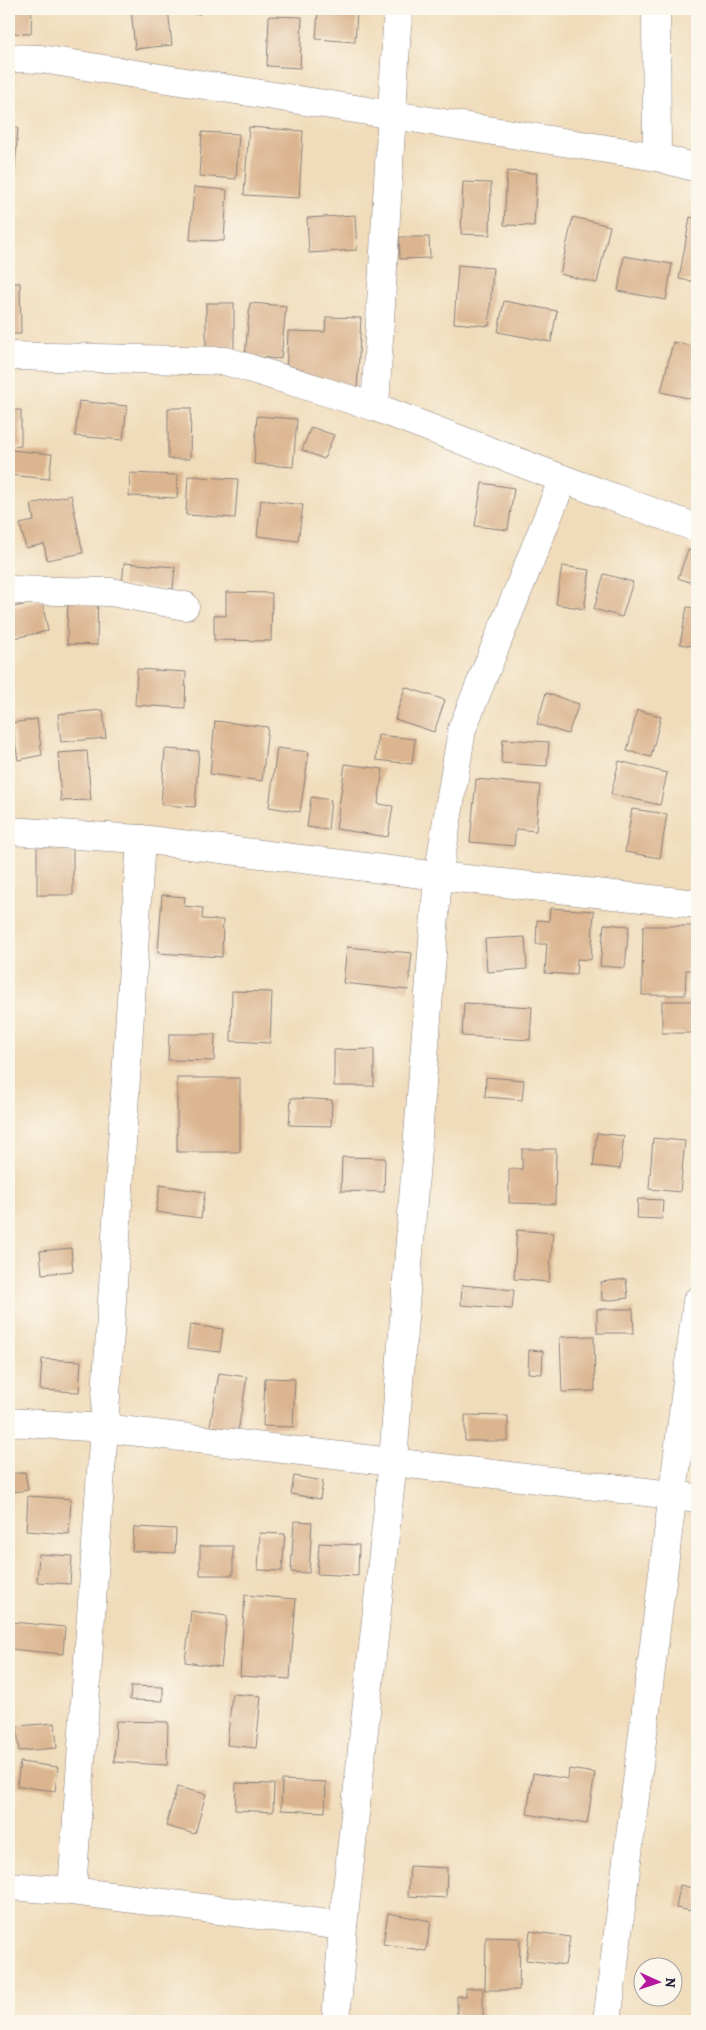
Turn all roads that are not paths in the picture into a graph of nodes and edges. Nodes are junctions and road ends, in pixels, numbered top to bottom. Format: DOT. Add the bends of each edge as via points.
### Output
graph roads {
  1 [pos="398,9"];
  2 [pos="656,9"];
  3 [pos="9,58"];
  4 [pos="392,115"];
  5 [pos="657,157"];
  6 [pos="697,168"];
  7 [pos="9,356"];
  8 [pos="375,407"];
  9 [pos="563,479"];
  10 [pos="697,528"];
  11 [pos="9,590"];
  12 [pos="185,606"];
  13 [pos="9,831"];
  14 [pos="141,839"];
  15 [pos="438,876"];
  16 [pos="697,904"];
  17 [pos="697,1301"];
  18 [pos="9,1422"];
  19 [pos="104,1428"];
  20 [pos="393,1461"];
  21 [pos="685,1497"];
  22 [pos="9,1886"];
  23 [pos="72,1891"];
  24 [pos="343,1926"];
  25 [pos="336,2021"];
  26 [pos="607,2021"];
  1 -- 4 [label="street"];
  2 -- 5 [label="street"];
  3 -- 4 [label="street" via="41,59"];
  4 -- 5 [label="street"];
  4 -- 8 [label="street"];
  5 -- 6 [label="street"];
  7 -- 8 [label="street" via="226,361"];
  8 -- 9 [label="street"];
  9 -- 10 [label="street"];
  9 -- 15 [label="street" via="462,729"];
  11 -- 12 [label="street" via="110,592"];
  13 -- 14 [label="street"];
  14 -- 15 [label="street"];
  14 -- 19 [label="street"];
  15 -- 16 [label="street"];
  15 -- 20 [label="street"];
  17 -- 21 [label="street"];
  18 -- 19 [label="street"];
  19 -- 20 [label="street"];
  19 -- 23 [label="street"];
  20 -- 21 [label="street"];
  20 -- 24 [label="street"];
  21 -- 26 [label="street"];
  22 -- 23 [label="street"];
  23 -- 24 [label="street"];
  24 -- 25 [label="street"];
}
